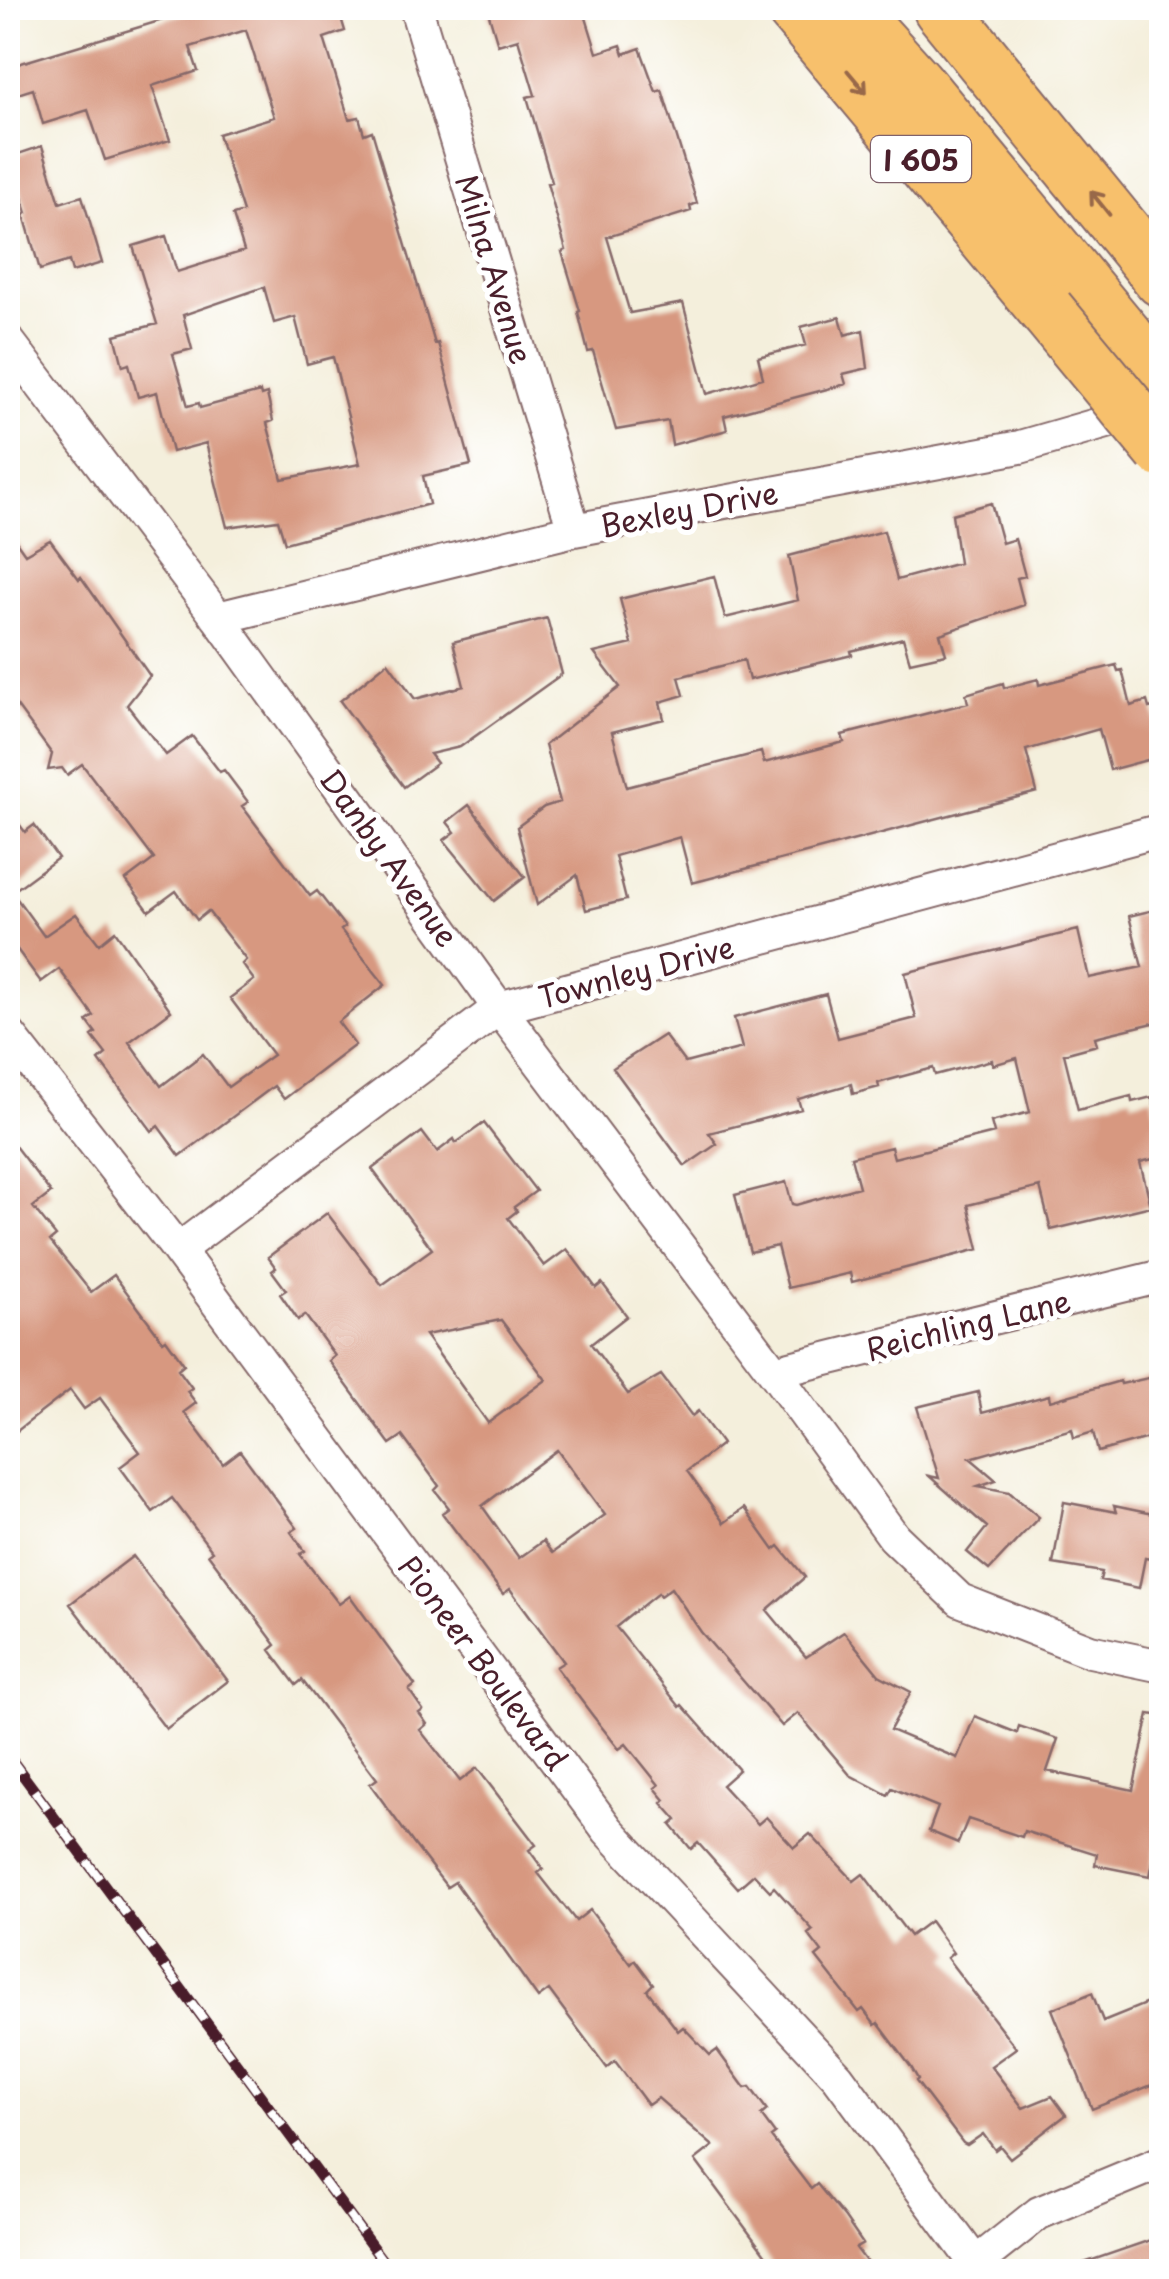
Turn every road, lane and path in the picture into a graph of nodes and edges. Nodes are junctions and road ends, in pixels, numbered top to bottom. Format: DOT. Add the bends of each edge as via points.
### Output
graph roads {
  1 [pos="416,8"];
  2 [pos="794,8"];
  3 [pos="848,8"];
  4 [pos="880,8"];
  5 [pos="940,8"];
  6 [pos="1106,295"];
  7 [pos="8,340"];
  8 [pos="1162,346"];
  9 [pos="1162,381"];
  10 [pos="1162,406"];
  11 [pos="1162,450"];
  12 [pos="574,530"];
  13 [pos="218,618"];
  14 [pos="1162,830"];
  15 [pos="499,1008"];
  16 [pos="8,1034"];
  17 [pos="178,1250"];
  18 [pos="1162,1276"];
  19 [pos="774,1372"];
  20 [pos="1162,1666"];
  21 [pos="1162,2162"];
  22 [pos="979,2267"];
  1 -- 12 [label="street, Milna Avenue"];
  2 -- 6 [label="highway, I 605, one-way"];
  3 -- 6 [label="highway"];
  4 -- 6 [label="highway" via="969,110"];
  6 -- 5 [label="highway, I 605, one-way"];
  6 -- 8 [label="highway"];
  6 -- 9 [label="highway"];
  6 -- 11 [label="highway, I 605, bridge"];
  7 -- 13 [label="street, Danby Avenue"];
  10 -- 12 [label="street, Bexley Drive" via="1020,447"];
  12 -- 13 [label="street, Bexley Drive"];
  13 -- 15 [label="street, Danby Avenue"];
  14 -- 15 [label="street, Townley Drive"];
  15 -- 17 [label="street, Townley Drive"];
  15 -- 19 [label="street, Danby Avenue"];
  16 -- 17 [label="street, Pioneer Boulevard"];
  17 -- 22 [label="street, Pioneer Boulevard" via="608,1830 838,2077"];
  18 -- 19 [label="street, Reichling Lane"];
  19 -- 20 [label="street, Danby Avenue" via="894,1537 960,1600 1090,1651"];
  21 -- 22 [label="street" via="1039,2213"];
}
